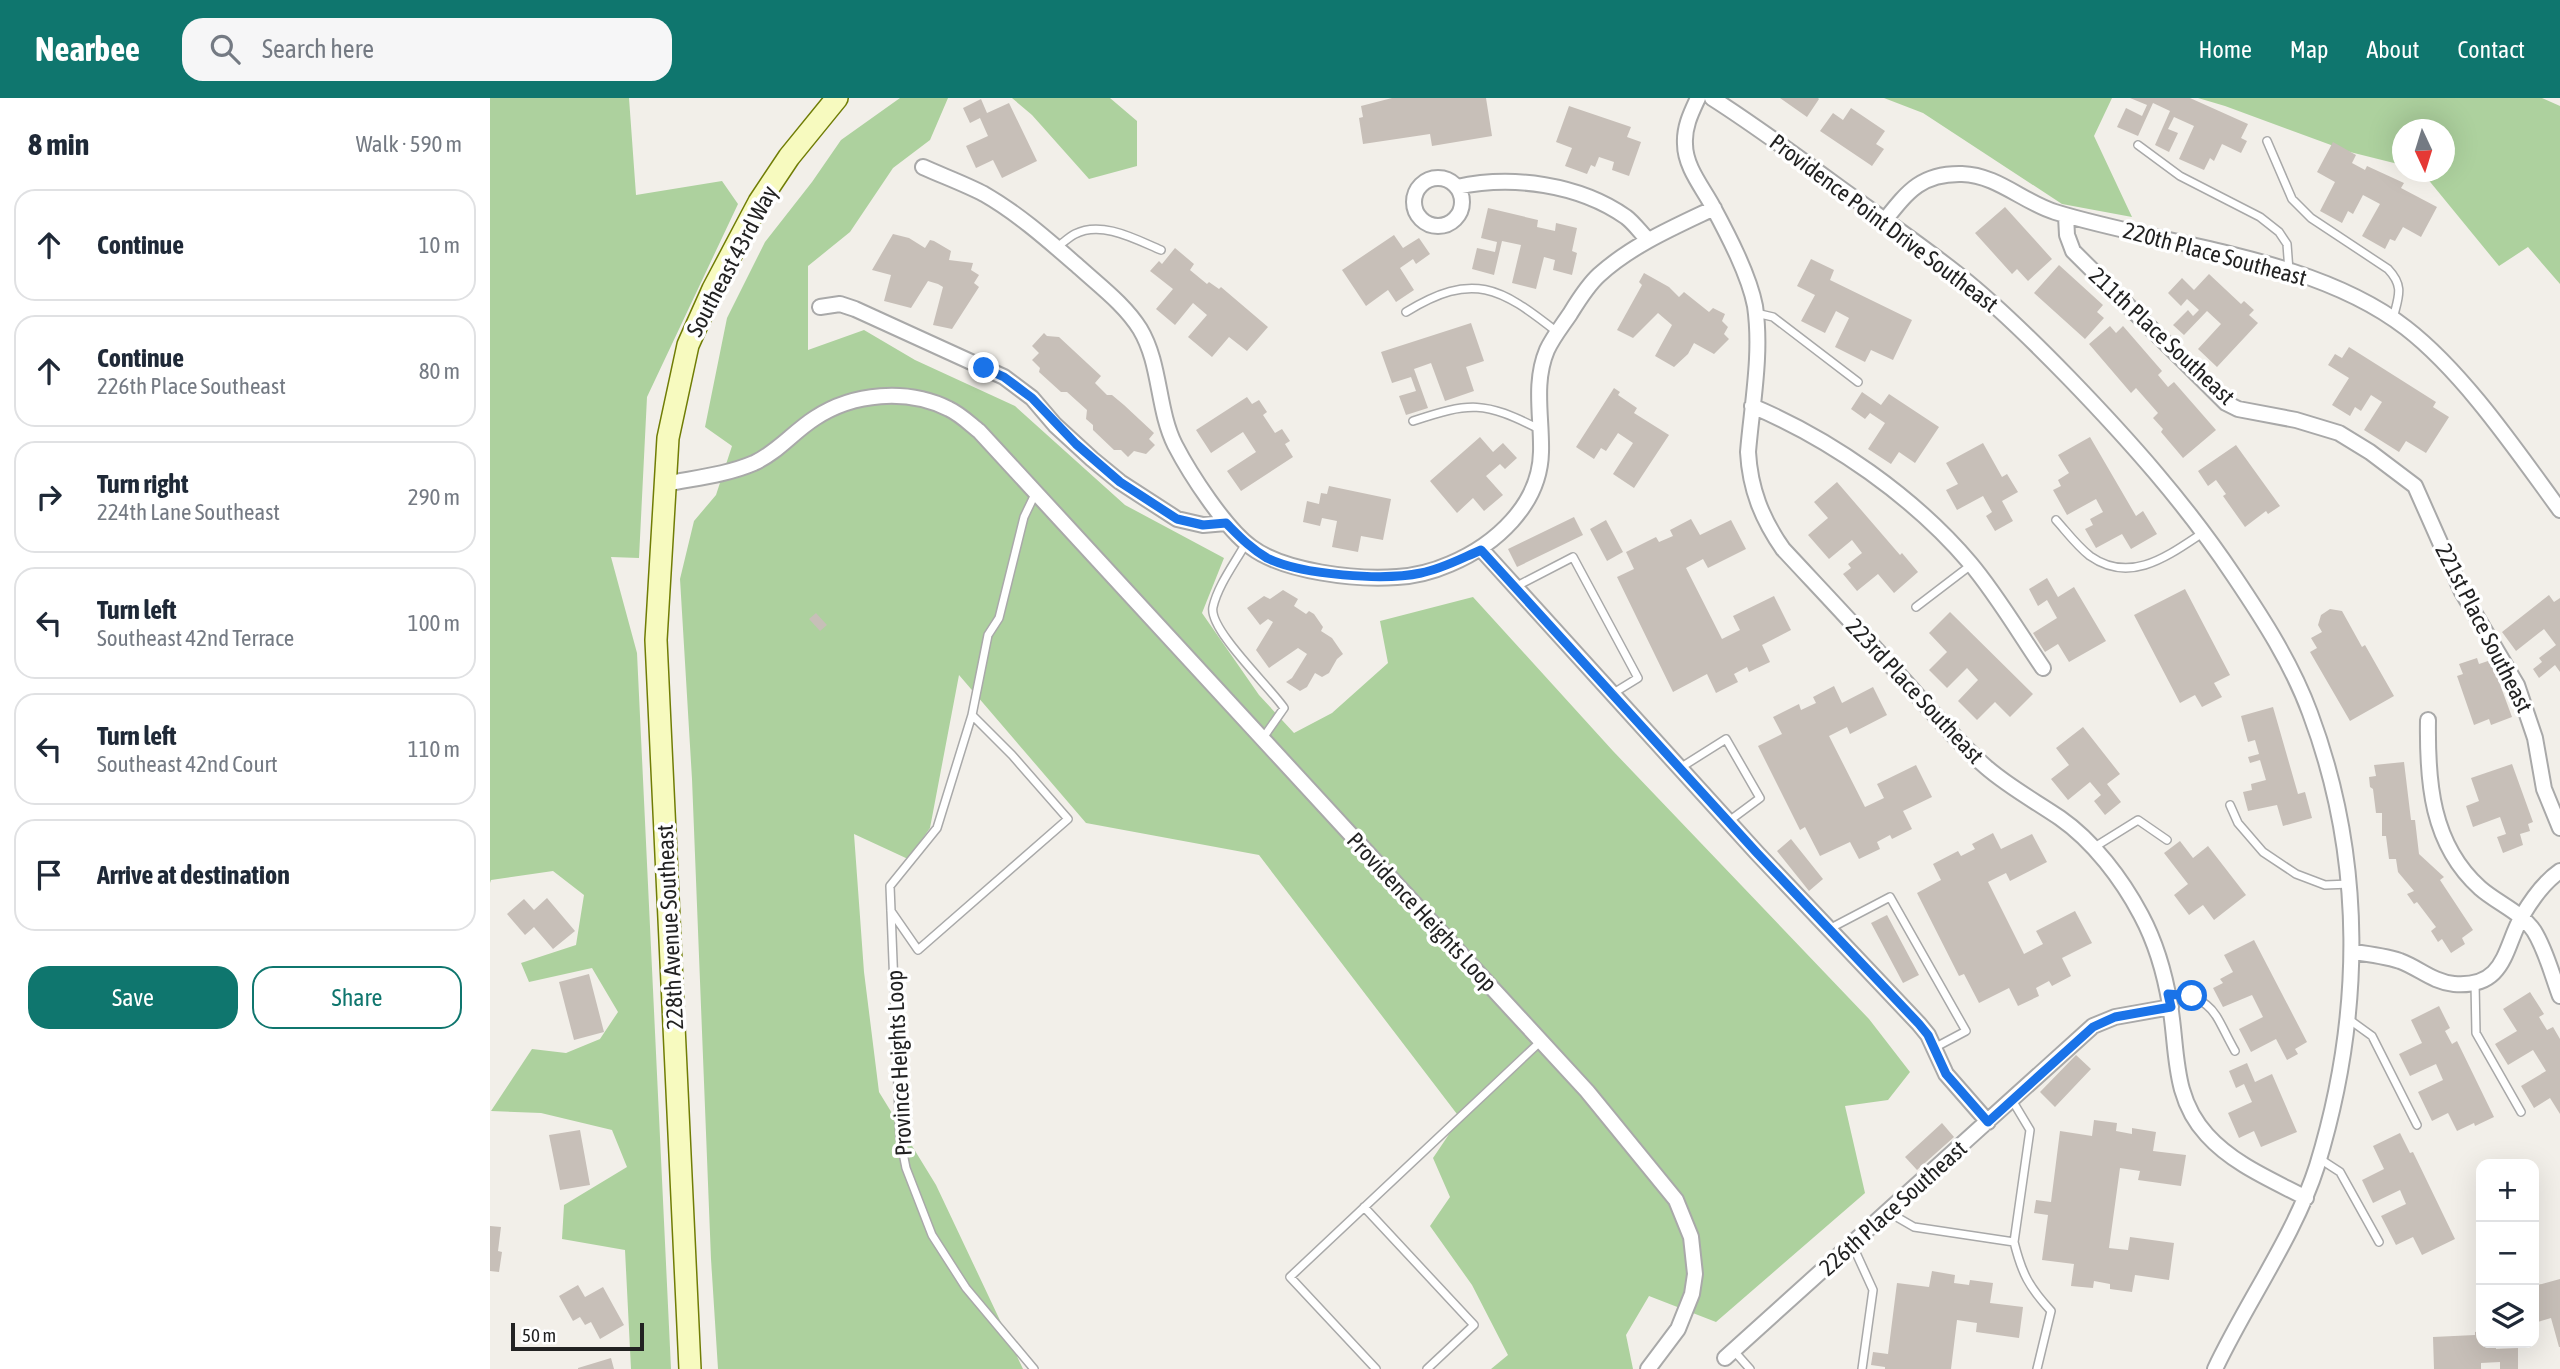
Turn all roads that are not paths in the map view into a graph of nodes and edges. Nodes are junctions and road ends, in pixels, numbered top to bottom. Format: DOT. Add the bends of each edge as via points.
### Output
graph roads {
  1 [pos="837,98"];
  2 [pos="1699,98"];
  3 [pos="1712,98"];
  4 [pos="2267,141"];
  5 [pos="2138,145"];
  6 [pos="923,167"];
  7 [pos="1457,187"];
  8 [pos="1714,208"];
  9 [pos="2066,216"];
  10 [pos="1885,220"];
  11 [pos="1648,240"];
  12 [pos="1057,248"];
  13 [pos="1161,250"];
  14 [pos="2289,271"];
  15 [pos="820,307"];
  16 [pos="1406,312"];
  17 [pos="1755,313"];
  18 [pos="2393,319"];
  19 [pos="1558,332"];
  20 [pos="1858,382"];
  21 [pos="1752,406"];
  22 [pos="1413,421"];
  23 [pos="1540,429"];
  24 [pos="2403,476"];
  25 [pos="665,484"];
  26 [pos="1036,492"];
  27 [pos="2560,510"];
  28 [pos="2056,520"];
  29 [pos="1226,523"];
  30 [pos="2204,532"];
  31 [pos="1246,544"];
  32 [pos="1481,550"];
  33 [pos="1971,564"];
  34 [pos="1515,587"];
  35 [pos="1916,607"];
  36 [pos="2043,668"];
  37 [pos="1612,694"];
  38 [pos="972,715"];
  39 [pos="2428,720"];
  40 [pos="1262,739"];
  41 [pos="1680,768"];
  42 [pos="2230,805"];
  43 [pos="1729,822"];
  44 [pos="2560,828"];
  45 [pos="2167,840"];
  46 [pos="2093,849"];
  47 [pos="2560,871"];
  48 [pos="2350,884"];
  49 [pos="891,911"];
  50 [pos="2521,918"];
  51 [pos="1829,929"];
  52 [pos="2353,952"];
  53 [pos="2475,982"];
  54 [pos="2560,996"];
  55 [pos="2169,1001"];
  56 [pos="2347,1018"];
  57 [pos="1541,1041"];
  58 [pos="1934,1048"];
  59 [pos="2235,1051"];
  60 [pos="2012,1100"];
  61 [pos="2521,1112"];
  62 [pos="1988,1122"];
  63 [pos="2417,1125"];
  64 [pos="2319,1158"];
  65 [pos="2306,1198"];
  66 [pos="1364,1207"];
  67 [pos="1888,1212"];
  68 [pos="2014,1242"];
  69 [pos="2379,1242"];
  70 [pos="1852,1244"];
  71 [pos="1730,1354"];
  72 [pos="690,1369"];
  73 [pos="1034,1369"];
  74 [pos="1376,1369"];
  75 [pos="1427,1369"];
  76 [pos="1648,1369"];
  77 [pos="1750,1369"];
  78 [pos="1862,1369"];
  79 [pos="2036,1369"];
  80 [pos="2215,1369"];
  1 -- 25 [label="main road, Southeast 43rd Way" via="759,202 688,345 668,438"];
  2 -- 8 [label="street, 223rd Place Southeast" via="1688,118 1684,146"];
  3 -- 10 [label="street, Providence Point Drive Southeast"];
  4 -- 18 [label="lane" via="2292,199 2311,218 2398,279"];
  5 -- 14 [label="lane" via="2180,176 2260,216 2287,244"];
  6 -- 12 [label="street" via="982,194"];
  7 -- 11 [label="street" via="1514,182 1571,192 1628,218"];
  8 -- 11 [label="street"];
  8 -- 17 [label="street, 223rd Place Southeast" via="1749,284"];
  9 -- 10 [label="street, 220th Place Southeast" via="1992,181 1962,174 1924,180 1911,188"];
  9 -- 14 [label="street, 220th Place Southeast"];
  9 -- 24 [label="street, 211th Place Southeast" via="2073,251 2226,403 2339,433"];
  10 -- 30 [label="street, Providence Point Drive Southeast" via="1962,277 2026,334 2138,453"];
  11 -- 19 [label="street" via="1597,277"];
  12 -- 13 [label="lane" via="1077,233 1102,230"];
  12 -- 29 [label="street" via="1110,294 1141,331 1174,443"];
  14 -- 18 [label="street, 220th Place Southeast"];
  15 -- 29 [label="street" via="840,304 855,309 1004,377 1120,482 1177,519 1203,525"];
  16 -- 19 [label="lane" via="1454,290 1487,289 1508,296"];
  17 -- 20 [label="lane" via="1773,317"];
  17 -- 21 [label="street, 223rd Place Southeast"];
  18 -- 27 [label="street, 220th Place Southeast" via="2441,360 2500,428"];
  19 -- 23 [label="street" via="1540,377"];
  21 -- 33 [label="street" via="1861,467 1937,528"];
  21 -- 46 [label="street, 223rd Place Southeast" via="1751,483 1768,528 1783,549 1979,761 2062,820"];
  22 -- 23 [label="lane" via="1451,408 1483,406"];
  23 -- 32 [label="street" via="1539,470 1527,500"];
  24 -- 44 [label="street, 221st Place Southeast" via="2415,486 2462,592 2518,685 2535,738 2544,789"];
  25 -- 26 [label="street, Providence Heights Loop" via="754,463 832,408 897,395 950,409 979,431"];
  25 -- 72 [label="main road, 228th Avenue Southeast" via="656,640"];
  26 -- 38 [label="lane" via="1024,517 999,618 988,635"];
  26 -- 40 [label="street, Providence Heights Loop"];
  28 -- 30 [label="lane" via="2088,555 2126,569 2158,562"];
  29 -- 31 [label="street"];
  30 -- 48 [label="street, Providence Point Drive Southeast" via="2291,667 2310,711 2336,796"];
  31 -- 32 [label="street" via="1269,559 1370,577 1424,573"];
  31 -- 40 [label="lane" via="1212,610 1234,650 1284,708"];
  32 -- 34 [label="street"];
  33 -- 35 [label="lane"];
  33 -- 36 [label="street"];
  34 -- 37 [label="street"];
  34 -- 37 [label="lane" via="1573,557 1638,678"];
  37 -- 41 [label="street"];
  38 -- 49 [label="lane, Province Heights Loop" via="937,828 890,886"];
  38 -- 49 [label="lane" via="1068,819 918,950"];
  39 -- 50 [label="street" via="2429,780 2444,842 2476,884"];
  40 -- 57 [label="street, Providence Heights Loop"];
  41 -- 43 [label="street"];
  41 -- 43 [label="lane" via="1726,739 1760,798"];
  42 -- 48 [label="lane" via="2238,823 2263,852 2296,874 2325,886"];
  43 -- 51 [label="street"];
  45 -- 46 [label="lane" via="2138,820"];
  46 -- 55 [label="street, 223rd Place Southeast" via="2120,880 2141,915"];
  47 -- 50 [label="street" via="2542,887"];
  48 -- 52 [label="street, Providence Point Drive Southeast"];
  49 -- 73 [label="lane, Province Heights Loop" via="900,1138 906,1168 932,1235 967,1288"];
  50 -- 53 [label="street" via="2506,957 2496,970"];
  50 -- 54 [label="street" via="2541,944"];
  51 -- 58 [label="street" via="1919,1024"];
  51 -- 58 [label="lane" via="1890,897 1966,1031"];
  52 -- 53 [label="street" via="2402,962 2451,984"];
  52 -- 56 [label="street, Providence Point Drive Southeast"];
  53 -- 61 [label="lane" via="2476,1033"];
  55 -- 59 [label="lane" via="2192,996 2204,1001"];
  55 -- 60 [label="street, 226th Place Southeast" via="2093,1027"];
  55 -- 65 [label="street, 223rd Place Southeast" via="2176,1071 2197,1122 2242,1163"];
  56 -- 63 [label="lane" via="2372,1035"];
  56 -- 64 [label="street, Providence Point Drive Southeast"];
  57 -- 66 [label="lane"];
  57 -- 76 [label="street, Providence Heights Loop" via="1668,1190 1685,1219 1694,1256 1692,1293 1678,1329"];
  58 -- 62 [label="street" via="1951,1081"];
  60 -- 62 [label="street, 226th Place Southeast"];
  60 -- 68 [label="lane" via="2030,1130"];
  62 -- 67 [label="street, 226th Place Southeast"];
  64 -- 65 [label="street, Providence Point Drive Southeast"];
  64 -- 69 [label="lane" via="2340,1172"];
  65 -- 80 [label="street, Providence Point Drive Southeast"];
  66 -- 74 [label="lane" via="1290,1277"];
  66 -- 75 [label="lane" via="1474,1325"];
  67 -- 68 [label="lane" via="1914,1227"];
  67 -- 70 [label="street, 226th Place Southeast"];
  68 -- 79 [label="lane" via="2031,1289 2051,1311"];
  70 -- 71 [label="street, 226th Place Southeast"];
  70 -- 78 [label="lane" via="1873,1290"];
  71 -- 77 [label="lane"];
}
